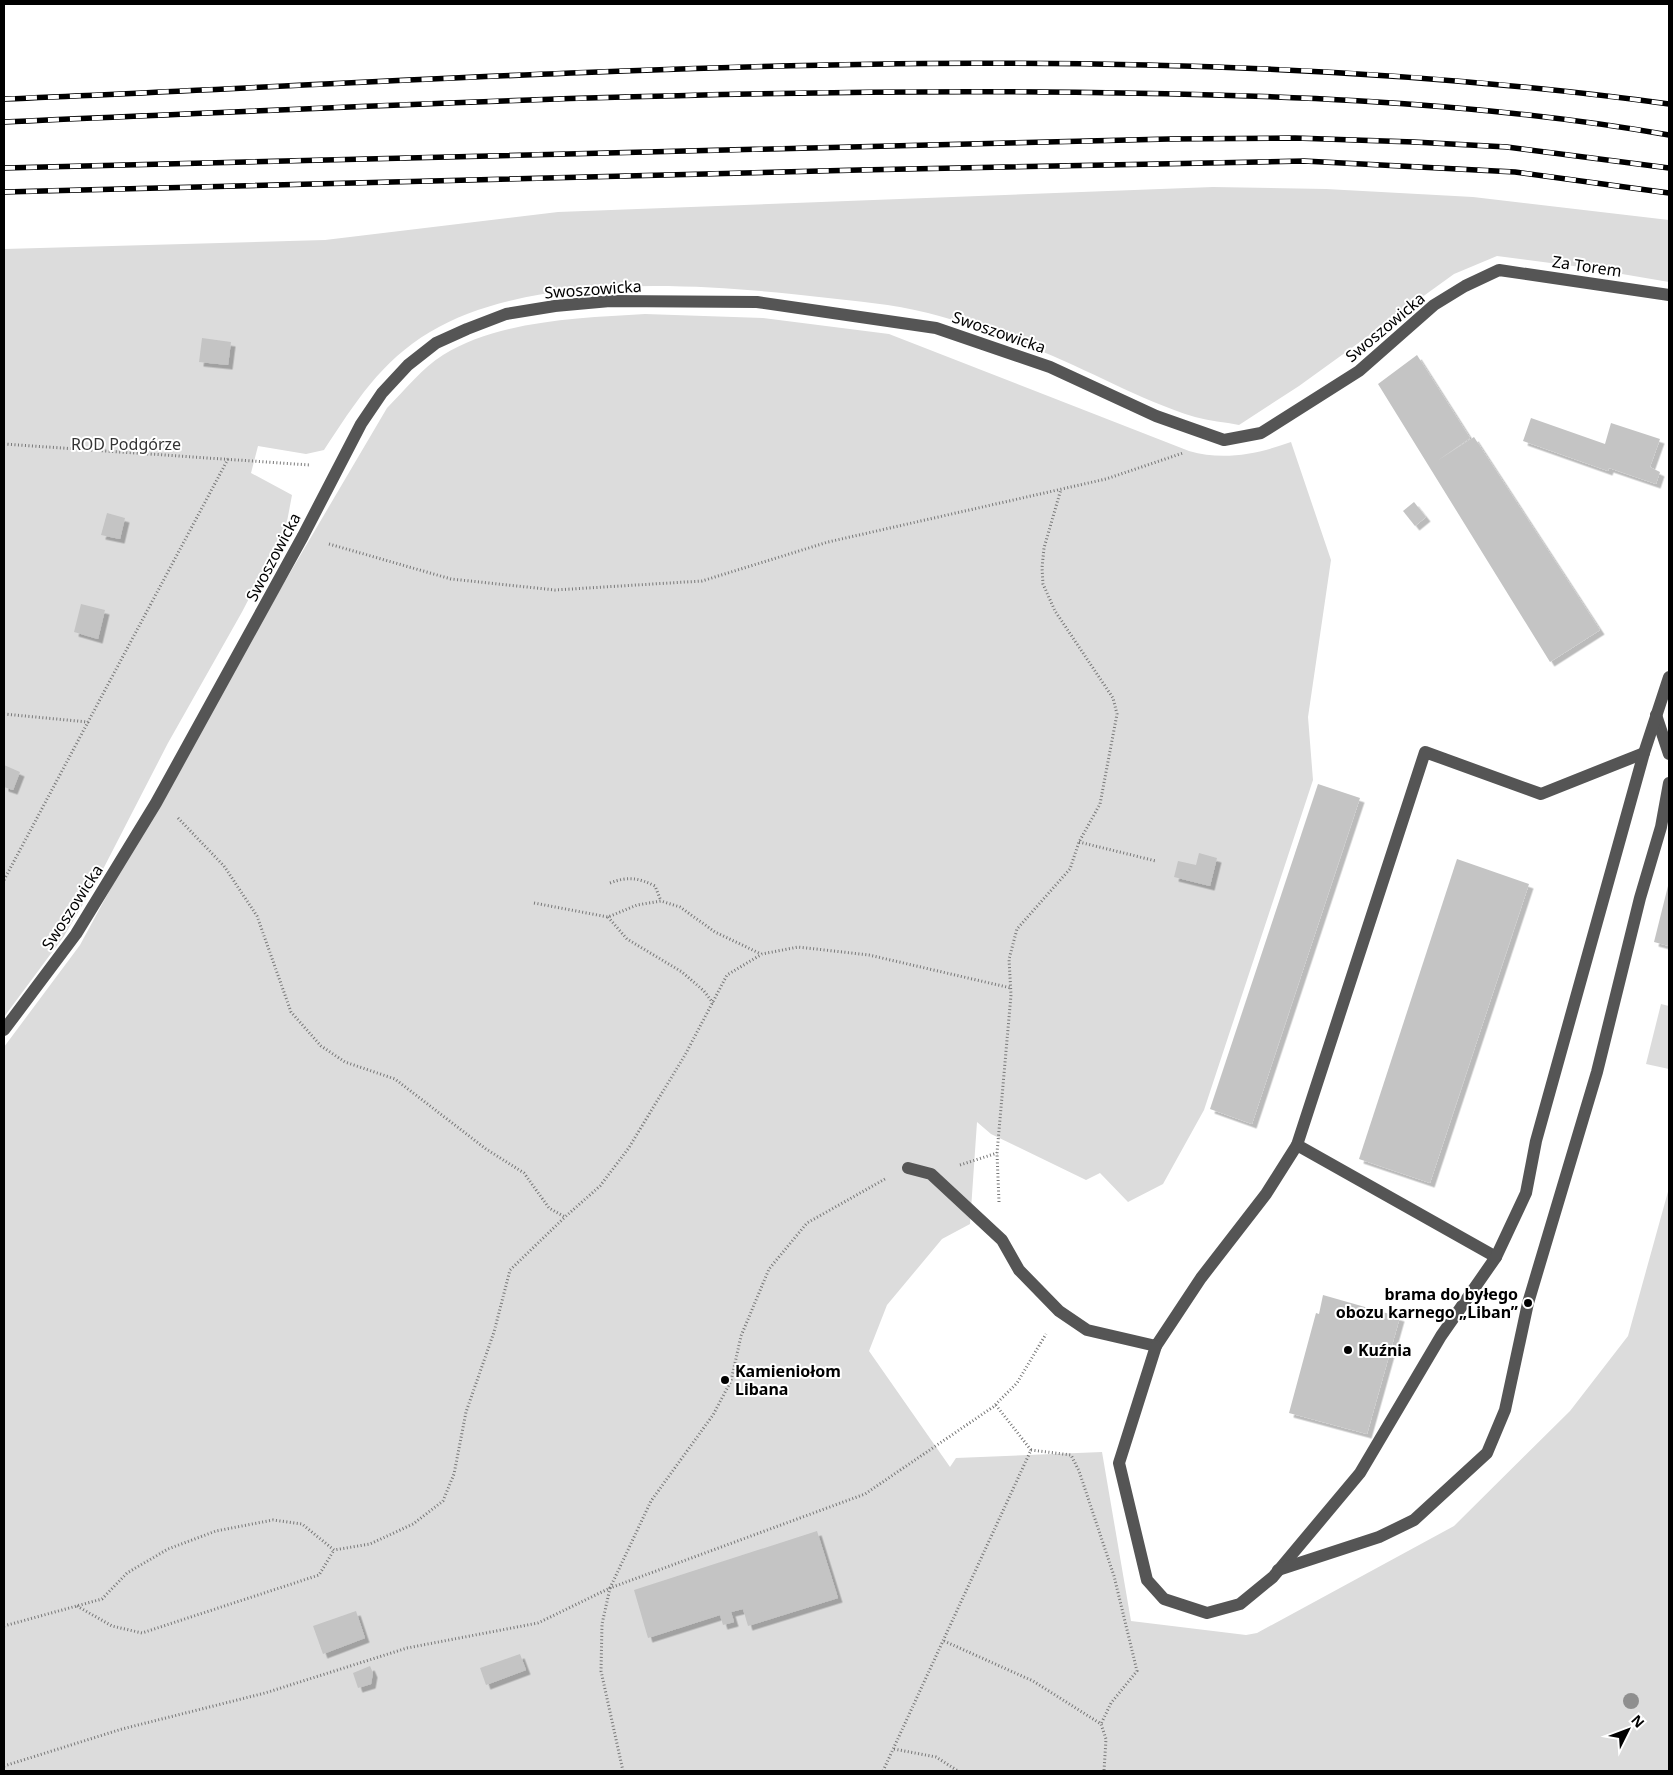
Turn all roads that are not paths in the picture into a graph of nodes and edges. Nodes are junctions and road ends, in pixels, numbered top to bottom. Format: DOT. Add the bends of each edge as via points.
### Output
graph roads {
  1 [pos="1500,270"];
  2 [pos="1669,295"];
  3 [pos="1669,677"];
  4 [pos="1656,715"];
  5 [pos="1644,753"];
  6 [pos="1669,754"];
  7 [pos="1669,783"];
  8 [pos="4,1030"];
  9 [pos="1297,1145"];
  10 [pos="908,1168"];
  11 [pos="1496,1257"];
  12 [pos="1156,1346"];
  13 [pos="1278,1570"];
  1 -- 2 [label="street, Za Torem"];
  1 -- 8 [label="street, Swoszowicka" via="1434,305 1359,371 1261,433 1224,440 1156,416 1050,367 936,328 757,302 610,301 555,306 506,314 436,344 408,365 382,393 361,424 156,804 76,934"];
  3 -- 4 [label="street"];
  4 -- 5 [label="street"];
  4 -- 6 [label="street"];
  5 -- 9 [label="street" via="1541,794 1425,752"];
  5 -- 11 [label="street" via="1536,1141 1526,1193"];
  7 -- 13 [label="street" via="1661,827 1597,1072 1528,1303 1505,1410 1487,1453 1414,1520 1379,1537"];
  9 -- 11 [label="street"];
  9 -- 12 [label="street" via="1266,1194 1201,1278"];
  10 -- 12 [label="street" via="931,1174 1002,1240 1020,1270 1060,1311 1087,1330"];
  11 -- 13 [label="street" via="1441,1336 1360,1473"];
  12 -- 13 [label="street" via="1119,1463 1147,1580 1164,1599 1207,1613 1240,1604"];
}
